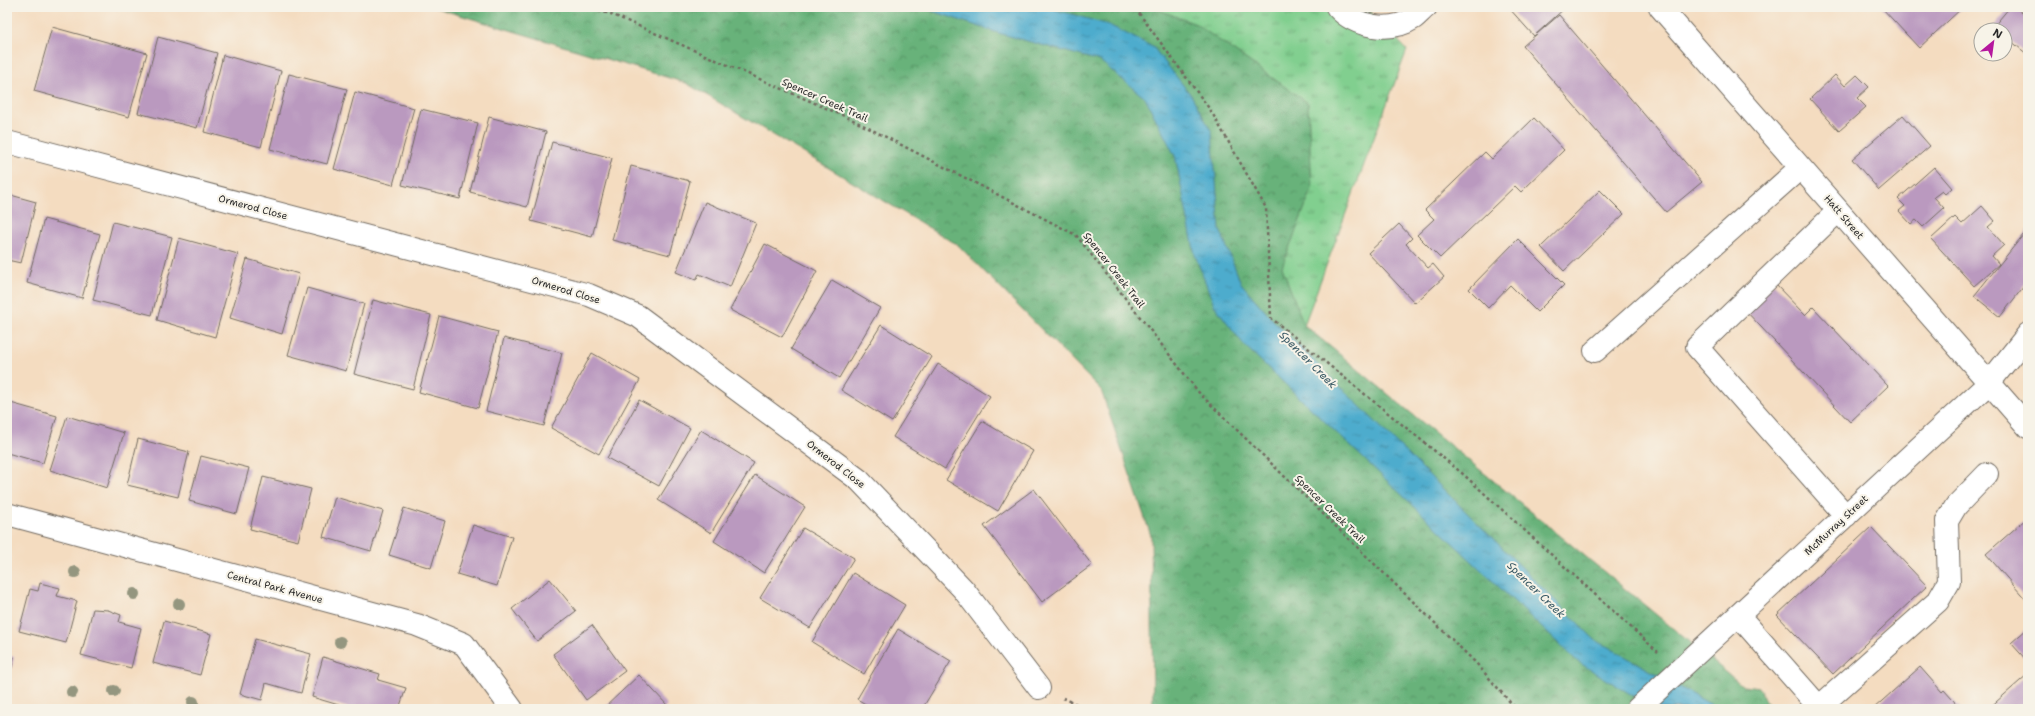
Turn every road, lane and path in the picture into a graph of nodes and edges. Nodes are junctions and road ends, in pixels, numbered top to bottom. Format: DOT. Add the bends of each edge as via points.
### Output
graph roads {
  1 [pos="581,7"];
  2 [pos="1129,7"];
  3 [pos="1337,7"];
  4 [pos="1426,7"];
  5 [pos="1660,7"];
  6 [pos="7,142"];
  7 [pos="1800,168"];
  8 [pos="1838,211"];
  9 [pos="2028,334"];
  10 [pos="1595,351"];
  11 [pos="1989,383"];
  12 [pos="2028,426"];
  13 [pos="1987,474"];
  14 [pos="7,514"];
  15 [pos="1846,516"];
  16 [pos="1739,616"];
  17 [pos="1678,671"];
  18 [pos="1039,688"];
  19 [pos="512,709"];
  20 [pos="1516,709"];
  21 [pos="1637,709"];
  1 -- 20 [label="path, Spencer Creek Trail" via="611,14 851,120 1076,235 1200,394 1476,663"];
  2 -- 17 [label="path" via="1138,12 1211,111 1266,208 1271,318 1462,474"];
  3 -- 4 [label="street" via="1343,14 1364,25 1390,27 1414,18"];
  5 -- 7 [label="street, Hatt Street"];
  6 -- 18 [label="street, Ormerod Close" via="589,295 638,316 859,480 963,589"];
  7 -- 8 [label="street, Hatt Street"];
  7 -- 10 [label="street"];
  8 -- 11 [label="street, Hatt Street"];
  8 -- 15 [label="street" via="1697,347"];
  9 -- 11 [label="street, McMurray Street"];
  11 -- 12 [label="street, Hatt Street"];
  11 -- 15 [label="street, McMurray Street"];
  13 -- 16 [label="street" via="1956,506 1947,521 1949,582 1938,601 1819,707"];
  14 -- 19 [label="street, Central Park Avenue" via="417,625 464,644"];
  15 -- 16 [label="street, McMurray Street"];
  16 -- 17 [label="street, McMurray Street"];
  17 -- 21 [label="street, McMurray Street"];
}
